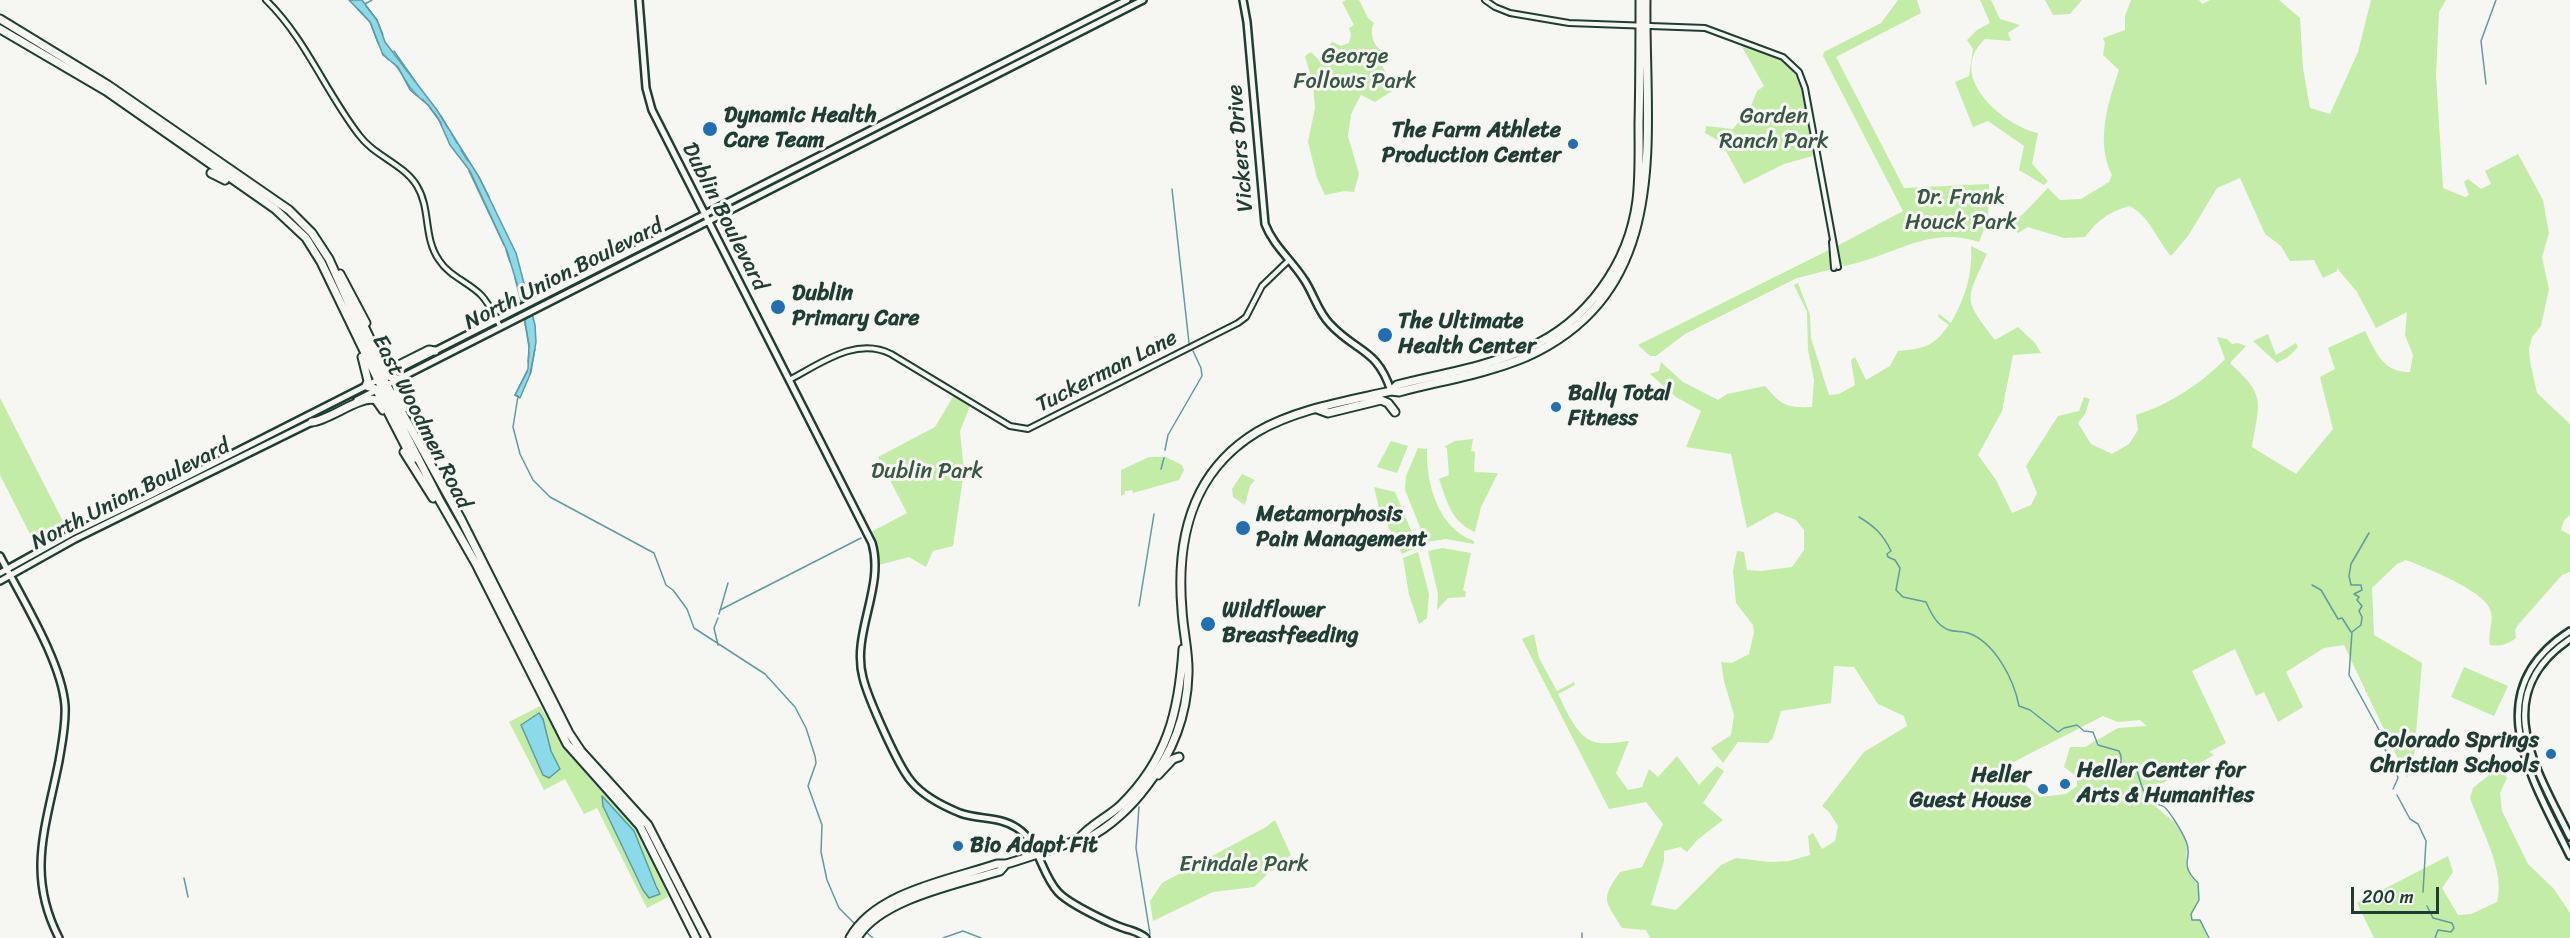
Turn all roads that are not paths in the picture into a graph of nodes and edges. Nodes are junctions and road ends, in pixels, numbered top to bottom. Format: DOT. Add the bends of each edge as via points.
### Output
graph roads {
  1 [pos="266,0"];
  2 [pos="639,0"];
  3 [pos="1127,0"];
  4 [pos="1143,0"];
  5 [pos="1243,0"];
  6 [pos="1485,0"];
  7 [pos="1640,0"];
  8 [pos="1646,0"];
  9 [pos="0,19"];
  10 [pos="1643,25"];
  11 [pos="0,29"];
  12 [pos="202,151"];
  13 [pos="192,152"];
  14 [pos="205,161"];
  15 [pos="211,173"];
  16 [pos="247,190"];
  17 [pos="704,215"];
  18 [pos="707,222"];
  19 [pos="321,245"];
  20 [pos="1288,261"];
  21 [pos="1836,268"];
  22 [pos="351,318"];
  23 [pos="496,319"];
  24 [pos="500,326"];
  25 [pos="1563,328"];
  26 [pos="435,351"];
  27 [pos="1523,358"];
  28 [pos="1470,367"];
  29 [pos="382,377"];
  30 [pos="398,379"];
  31 [pos="789,381"];
  32 [pos="1441,381"];
  33 [pos="366,386"];
  34 [pos="382,388"];
  35 [pos="1391,391"];
  36 [pos="1317,409"];
  37 [pos="1395,412"];
  38 [pos="312,422"];
  39 [pos="417,442"];
  40 [pos="419,460"];
  41 [pos="443,508"];
  42 [pos="466,529"];
  43 [pos="456,530"];
  44 [pos="0,556"];
  45 [pos="484,565"];
  46 [pos="7,569"];
  47 [pos="0,573"];
  48 [pos="10,575"];
  49 [pos="0,581"];
  50 [pos="517,631"];
  51 [pos="2570,631"];
  52 [pos="2570,639"];
  53 [pos="514,640"];
  54 [pos="544,702"];
  55 [pos="1170,741"];
  56 [pos="580,751"];
  57 [pos="1179,757"];
  58 [pos="1144,790"];
  59 [pos="2559,832"];
  60 [pos="2570,837"];
  61 [pos="1078,840"];
  62 [pos="2570,849"];
  63 [pos="1037,855"];
  64 [pos="2570,856"];
  65 [pos="865,922"];
  66 [pos="1132,931"];
  67 [pos="59,938"];
  68 [pos="696,938"];
  69 [pos="706,938"];
  70 [pos="850,938"];
  71 [pos="857,938"];
  72 [pos="1135,938"];
  73 [pos="1146,938"];
  1 -- 23 [label="street" via="296,35 359,135 415,183 437,258 451,274 480,294"];
  2 -- 17 [label="main road, Dublin Boulevard" via="648,100"];
  3 -- 17 [label="main road, North Union Boulevard"];
  4 -- 18 [label="main road, North Union Boulevard"];
  5 -- 20 [label="main road, Vickers Drive" via="1263,215 1270,236"];
  6 -- 10 [label="street" via="1510,13 1569,23"];
  7 -- 10 [label="highway"];
  8 -- 10 [label="highway"];
  9 -- 12 [label="highway, East Woodmen Road" via="105,83"];
  10 -- 21 [label="street" via="1705,28 1779,55 1795,68 1805,88"];
  10 -- 25 [label="highway" via="1633,222 1611,274 1589,304"];
  10 -- 27 [label="highway" via="1644,192 1631,248 1620,273 1592,311 1560,338"];
  11 -- 13 [label="highway, East Woodmen Road" via="106,91"];
  12 -- 13 [label="highway"];
  12 -- 14 [label="highway"];
  12 -- 19 [label="highway, East Woodmen Road" via="289,210"];
  13 -- 14 [label="highway, East Woodmen Road"];
  14 -- 16 [label="highway, East Woodmen Road"];
  15 -- 16 [label="highway"];
  16 -- 22 [label="highway, East Woodmen Road" via="284,215 306,238"];
  17 -- 18 [label="main road, Dublin Boulevard"];
  17 -- 23 [label="main road, North Union Boulevard"];
  18 -- 24 [label="main road, North Union Boulevard"];
  18 -- 31 [label="main road, Dublin Boulevard"];
  19 -- 22 [label="highway, East Woodmen Road"];
  19 -- 26 [label="highway" via="387,363 397,366 429,350"];
  20 -- 31 [label="street, Tuckerman Lane" via="1262,286 1241,321 1028,429 1010,426 877,349 849,350"];
  20 -- 35 [label="main road, Vickers Drive" via="1304,279 1329,323 1379,362"];
  22 -- 29 [label="highway, East Woodmen Road"];
  22 -- 29 [label="highway" via="363,324"];
  22 -- 33 [label="highway" via="350,333 363,360"];
  23 -- 24 [label="street"];
  23 -- 26 [label="main road, North Union Boulevard"];
  24 -- 30 [label="main road, North Union Boulevard"];
  25 -- 27 [label="highway" via="1559,335 1525,353"];
  25 -- 28 [label="highway" via="1529,348"];
  26 -- 29 [label="main road, North Union Boulevard"];
  27 -- 32 [label="highway"];
  28 -- 32 [label="main road"];
  28 -- 35 [label="highway" via="1397,385"];
  29 -- 30 [label="highway"];
  29 -- 33 [label="main road, North Union Boulevard"];
  29 -- 34 [label="highway, East Woodmen Road"];
  30 -- 34 [label="main road, North Union Boulevard"];
  30 -- 39 [label="highway" via="401,405"];
  31 -- 63 [label="main road, Dublin Boulevard" via="873,546 875,572 862,638 861,669 903,770 921,791 954,810 1016,827"];
  32 -- 35 [label="highway"];
  33 -- 34 [label="highway"];
  33 -- 46 [label="main road, North Union Boulevard"];
  34 -- 38 [label="main road, North Union Boulevard"];
  34 -- 39 [label="highway, East Woodmen Road"];
  34 -- 40 [label="highway, East Woodmen Road"];
  35 -- 36 [label="highway"];
  36 -- 37 [label="highway" via="1328,413 1381,400"];
  36 -- 55 [label="highway" via="1255,433 1229,454 1204,484 1190,514 1181,548 1184,635"];
  38 -- 43 [label="highway" via="364,400 376,400 444,517"];
  38 -- 48 [label="main road, North Union Boulevard" via="70,541"];
  39 -- 42 [label="highway, East Woodmen Road"];
  40 -- 41 [label="highway, East Woodmen Road"];
  40 -- 42 [label="highway"];
  41 -- 43 [label="highway, East Woodmen Road"];
  41 -- 45 [label="highway"];
  42 -- 45 [label="highway, East Woodmen Road"];
  43 -- 53 [label="highway, East Woodmen Road"];
  44 -- 46 [label="main road"];
  45 -- 50 [label="highway"];
  45 -- 53 [label="highway" via="483,571"];
  46 -- 47 [label="main road, North Union Boulevard"];
  46 -- 48 [label="main road"];
  48 -- 49 [label="main road, North Union Boulevard"];
  48 -- 67 [label="main road" via="54,664 64,700 63,735 40,870 44,902"];
  50 -- 54 [label="highway" via="545,694"];
  50 -- 56 [label="highway"];
  51 -- 59 [label="main road" via="2549,647 2531,670 2517,716 2523,756"];
  52 -- 60 [label="main road" via="2552,653 2537,673 2528,695 2524,723 2532,759"];
  53 -- 54 [label="highway, East Woodmen Road"];
  54 -- 56 [label="highway"];
  54 -- 68 [label="highway, East Woodmen Road" via="574,754 640,826"];
  55 -- 58 [label="highway" via="1157,772"];
  55 -- 61 [label="highway" via="1130,795"];
  56 -- 69 [label="highway" via="648,825"];
  57 -- 58 [label="highway"];
  58 -- 61 [label="highway" via="1106,826"];
  59 -- 62 [label="main road"];
  59 -- 64 [label="main road"];
  61 -- 63 [label="highway"];
  63 -- 65 [label="highway" via="900,896 885,903"];
  63 -- 66 [label="main road, Dublin Boulevard" via="1063,897"];
  65 -- 70 [label="highway"];
  65 -- 71 [label="highway"];
  66 -- 72 [label="main road"];
  66 -- 73 [label="main road, Dublin Boulevard"];
}
